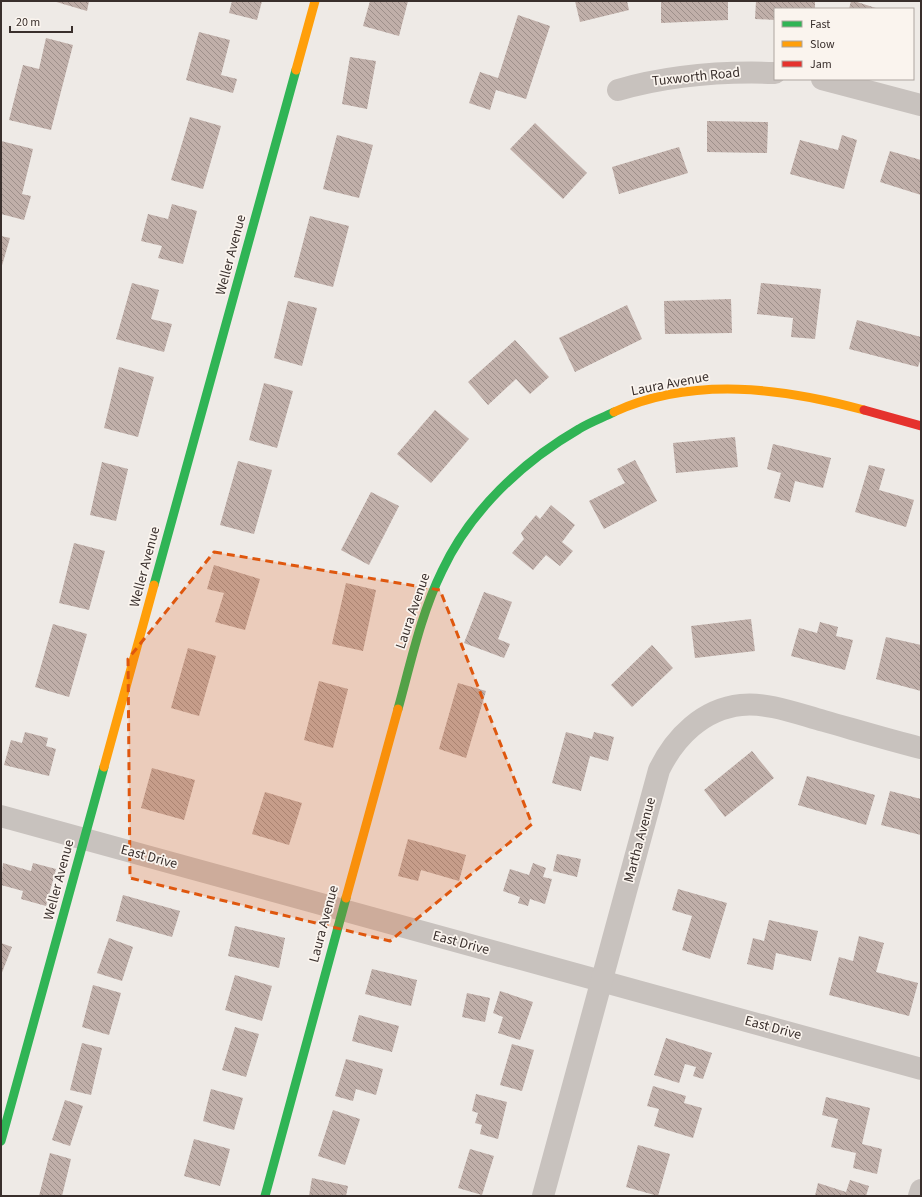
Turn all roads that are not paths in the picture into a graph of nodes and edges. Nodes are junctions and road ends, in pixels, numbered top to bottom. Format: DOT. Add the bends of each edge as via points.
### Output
graph roads {
  1 [pos="315,1"];
  2 [pos="774,73"];
  3 [pos="826,80"];
  4 [pos="618,90"];
  5 [pos="921,105"];
  6 [pos="921,426"];
  7 [pos="921,748"];
  8 [pos="1,816"];
  9 [pos="85,839"];
  10 [pos="342,910"];
  11 [pos="601,981"];
  12 [pos="921,1068"];
  13 [pos="1,1141"];
  14 [pos="921,1190"];
  15 [pos="265,1196"];
  16 [pos="543,1196"];
  17 [pos="920,1196"];
  1 -- 9 [label="street, Weller Avenue"];
  2 -- 4 [label="street, Tuxworth Road" via="682,76"];
  3 -- 5 [label="street"];
  6 -- 10 [label="street, Laura Avenue" via="807,395 730,388 696,391 642,401 616,410 546,448 520,469 493,496 465,532 446,562 434,590 420,628"];
  7 -- 11 [label="street, Martha Avenue" via="769,706 742,704 720,709 698,720 681,736 659,770"];
  8 -- 9 [label="street, East Drive"];
  9 -- 10 [label="street, East Drive"];
  9 -- 13 [label="street, Weller Avenue"];
  10 -- 11 [label="street, East Drive"];
  10 -- 15 [label="street, Laura Avenue"];
  11 -- 12 [label="street, East Drive"];
  11 -- 16 [label="street, Martha Avenue"];
  14 -- 17 [label="street"];
}
